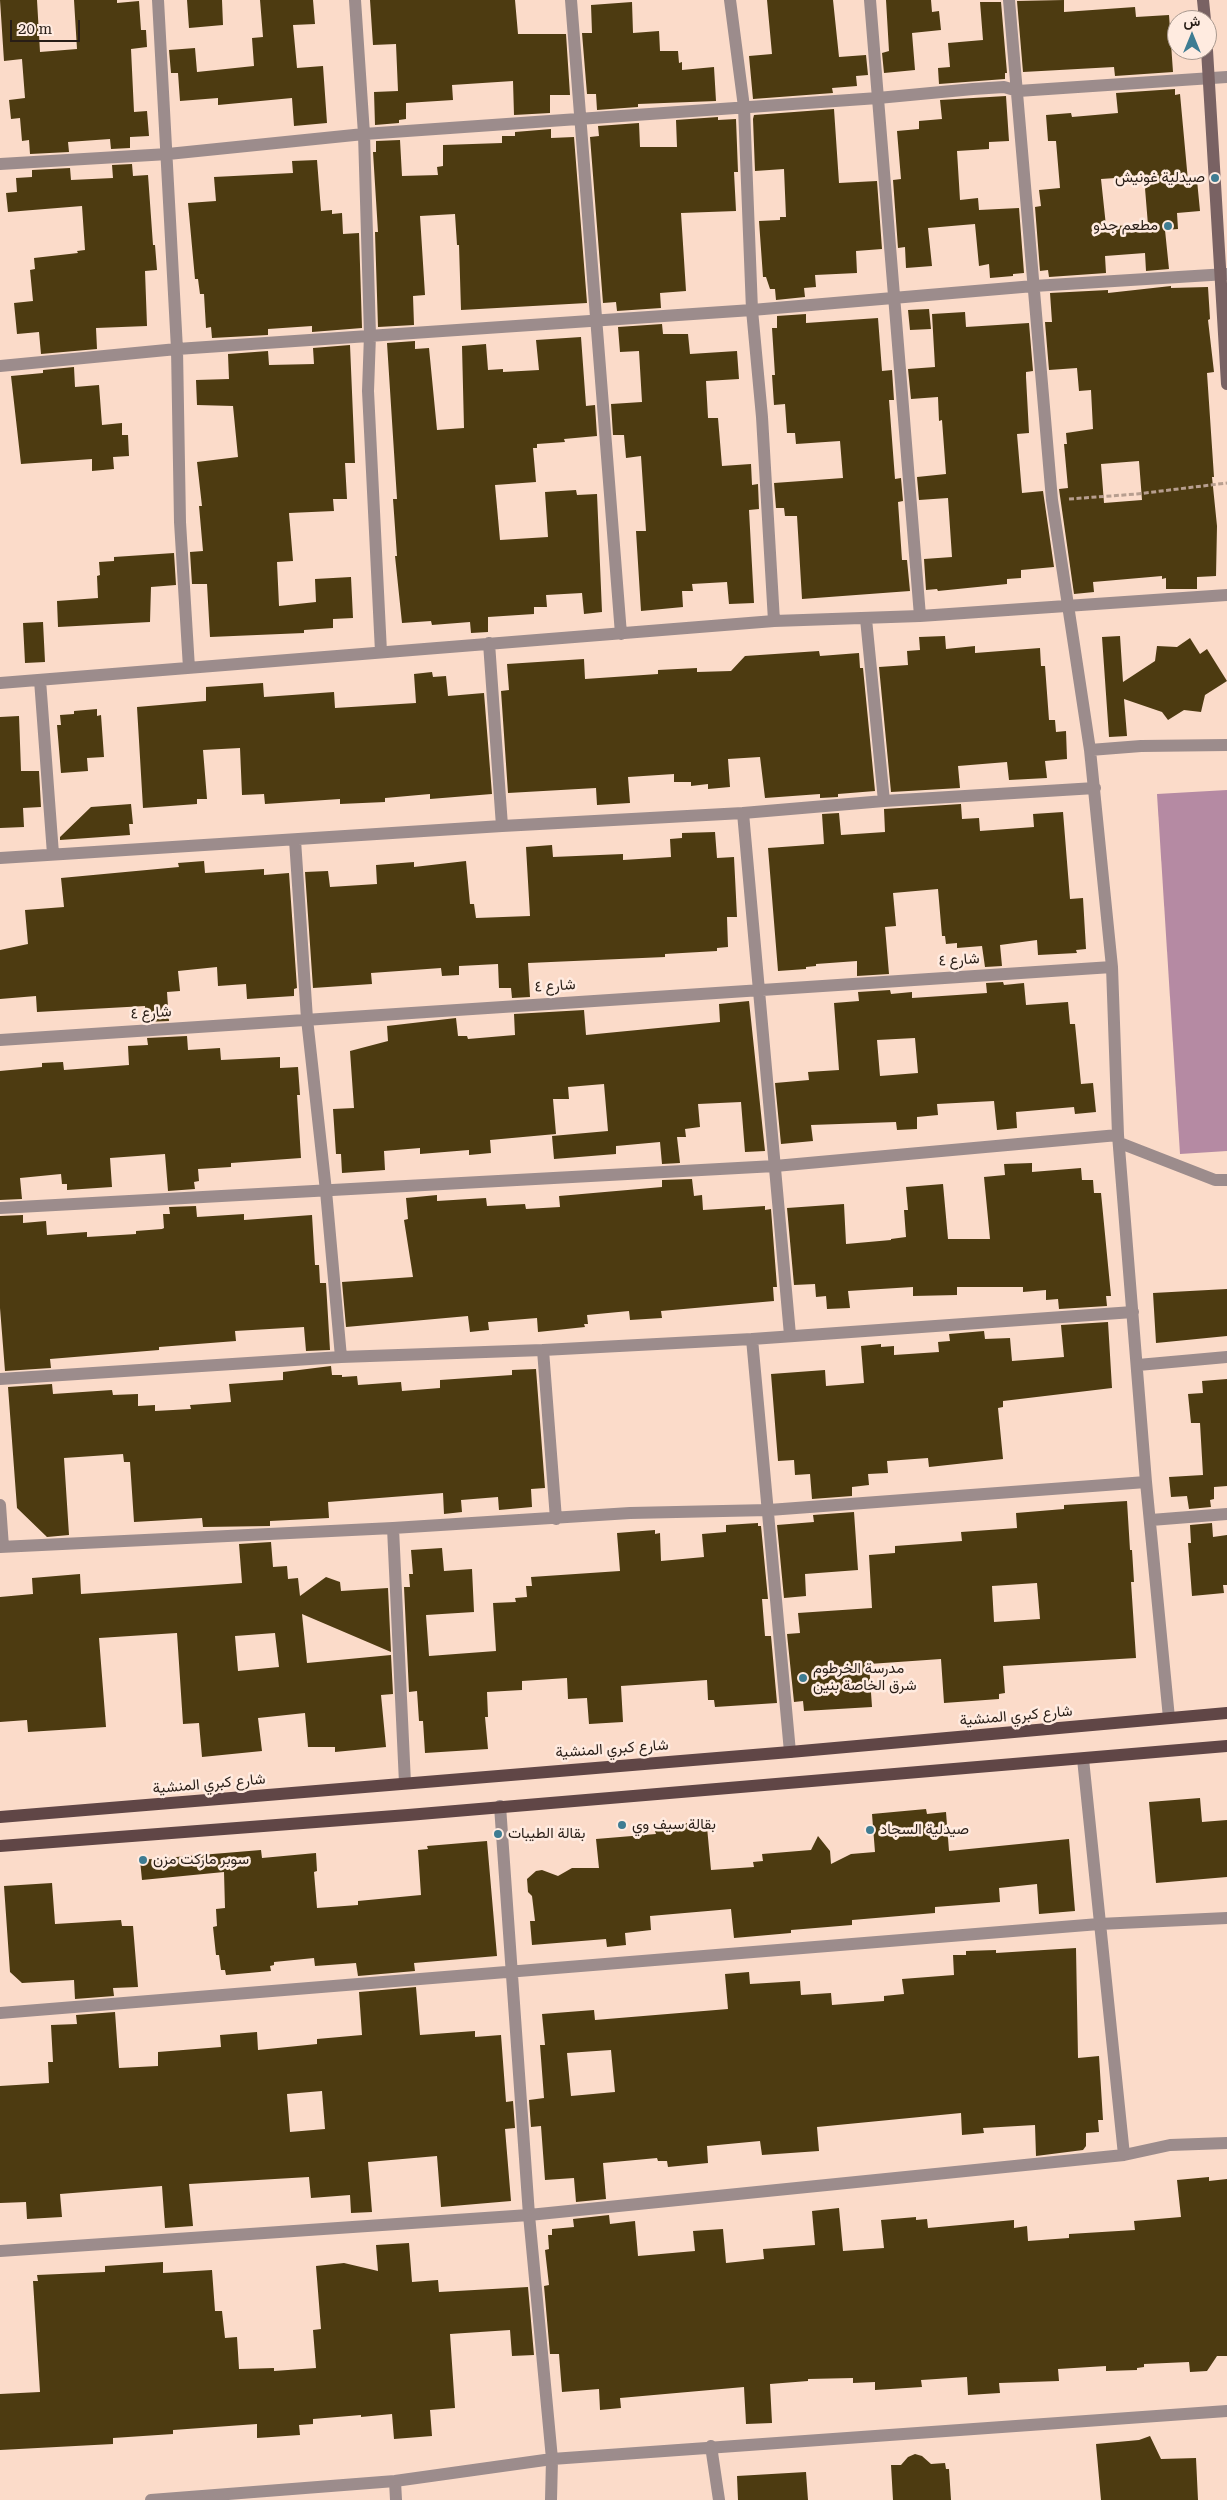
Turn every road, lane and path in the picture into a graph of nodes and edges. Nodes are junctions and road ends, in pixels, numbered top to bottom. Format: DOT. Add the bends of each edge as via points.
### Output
graph roads {
  1 [pos="158,0"];
  2 [pos="355,0"];
  3 [pos="571,0"];
  4 [pos="730,0"];
  5 [pos="870,0"];
  6 [pos="1009,0"];
  7 [pos="1208,60"];
  8 [pos="1227,76"];
  9 [pos="1209,79"];
  10 [pos="1018,91"];
  11 [pos="878,98"];
  12 [pos="744,107"];
  13 [pos="582,118"];
  14 [pos="364,134"];
  15 [pos="168,154"];
  16 [pos="0,164"];
  17 [pos="1223,274"];
  18 [pos="1034,286"];
  19 [pos="894,299"];
  20 [pos="752,310"];
  21 [pos="595,320"];
  22 [pos="370,335"];
  23 [pos="177,349"];
  24 [pos="0,366"];
  25 [pos="1227,384"];
  26 [pos="1227,483"];
  27 [pos="1052,500"];
  28 [pos="1227,594"];
  29 [pos="1068,606"];
  30 [pos="920,616"];
  31 [pos="866,619"];
  32 [pos="774,621"];
  33 [pos="621,634"];
  34 [pos="489,643"];
  35 [pos="381,652"];
  36 [pos="189,668"];
  37 [pos="40,680"];
  38 [pos="0,683"];
  39 [pos="1227,744"];
  40 [pos="1090,750"];
  41 [pos="1095,788"];
  42 [pos="884,800"];
  43 [pos="743,813"];
  44 [pos="502,826"];
  45 [pos="295,840"];
  46 [pos="53,854"];
  47 [pos="0,858"];
  48 [pos="1112,967"];
  49 [pos="760,989"];
  50 [pos="307,1019"];
  51 [pos="0,1040"];
  52 [pos="1119,1139"];
  53 [pos="776,1166"];
  54 [pos="1227,1180"];
  55 [pos="326,1191"];
  56 [pos="0,1208"];
  57 [pos="1133,1312"];
  58 [pos="790,1335"];
  59 [pos="752,1339"];
  60 [pos="543,1350"];
  61 [pos="341,1357"];
  62 [pos="1227,1357"];
  63 [pos="1138,1365"];
  64 [pos="0,1380"];
  65 [pos="1146,1482"];
  66 [pos="0,1505"];
  67 [pos="769,1510"];
  68 [pos="1227,1514"];
  69 [pos="556,1519"];
  70 [pos="1151,1520"];
  71 [pos="393,1528"];
  72 [pos="2,1547"];
  73 [pos="1227,1713"];
  74 [pos="1169,1718"];
  75 [pos="1227,1746"];
  76 [pos="790,1752"];
  77 [pos="1083,1759"];
  78 [pos="405,1783"];
  79 [pos="500,1806"];
  80 [pos="0,1817"];
  81 [pos="0,1846"];
  82 [pos="1227,1918"];
  83 [pos="1099,1924"];
  84 [pos="513,1971"];
  85 [pos="0,2013"];
  86 [pos="1227,2143"];
  87 [pos="1124,2155"];
  88 [pos="529,2214"];
  89 [pos="0,2251"];
  90 [pos="1227,2410"];
  91 [pos="711,2446"];
  92 [pos="552,2459"];
  93 [pos="394,2481"];
  94 [pos="151,2500"];
  95 [pos="396,2500"];
  96 [pos="552,2500"];
  97 [pos="719,2500"];
  1 -- 15 [label="street"];
  2 -- 14 [label="street"];
  3 -- 13 [label="street"];
  4 -- 12 [label="street"];
  5 -- 11 [label="street"];
  6 -- 10 [label="street"];
  7 -- 9 [label="main road"];
  8 -- 9 [label="street"];
  9 -- 10 [label="street"];
  9 -- 17 [label="main road"];
  10 -- 11 [label="street" via="996,88"];
  10 -- 18 [label="street"];
  11 -- 12 [label="street"];
  11 -- 19 [label="street"];
  12 -- 13 [label="street"];
  12 -- 20 [label="street"];
  13 -- 14 [label="street"];
  13 -- 21 [label="street"];
  14 -- 15 [label="street"];
  14 -- 22 [label="street"];
  15 -- 16 [label="street"];
  15 -- 23 [label="street"];
  17 -- 18 [label="street"];
  17 -- 25 [label="main road"];
  18 -- 19 [label="street"];
  18 -- 27 [label="street"];
  19 -- 20 [label="street"];
  19 -- 30 [label="street"];
  20 -- 21 [label="street"];
  20 -- 32 [label="street"];
  21 -- 22 [label="street"];
  21 -- 33 [label="street"];
  22 -- 23 [label="street"];
  22 -- 35 [label="street" via="368,391"];
  23 -- 24 [label="street"];
  23 -- 36 [label="street" via="180,522"];
  26 -- 27 [label="path"];
  27 -- 29 [label="street"];
  28 -- 29 [label="street"];
  29 -- 30 [label="street"];
  29 -- 40 [label="street"];
  30 -- 31 [label="street"];
  31 -- 32 [label="street"];
  31 -- 42 [label="street"];
  32 -- 33 [label="street"];
  33 -- 34 [label="street"];
  34 -- 35 [label="street"];
  34 -- 44 [label="street"];
  35 -- 36 [label="street"];
  36 -- 37 [label="street"];
  37 -- 38 [label="street"];
  37 -- 46 [label="street"];
  39 -- 40 [label="street"];
  40 -- 41 [label="street"];
  41 -- 42 [label="street"];
  41 -- 48 [label="street"];
  42 -- 43 [label="street"];
  43 -- 44 [label="street"];
  43 -- 49 [label="street"];
  44 -- 45 [label="street"];
  45 -- 46 [label="street"];
  45 -- 50 [label="street"];
  46 -- 47 [label="street"];
  48 -- 49 [label="street, شارع ٤"];
  48 -- 52 [label="street"];
  49 -- 50 [label="street, شارع ٤"];
  49 -- 53 [label="street"];
  50 -- 51 [label="street, شارع ٤"];
  50 -- 55 [label="street"];
  52 -- 53 [label="street"];
  52 -- 54 [label="street" via="1215,1180"];
  52 -- 57 [label="street"];
  53 -- 55 [label="street"];
  53 -- 58 [label="street"];
  55 -- 56 [label="street"];
  55 -- 61 [label="street"];
  57 -- 58 [label="street"];
  57 -- 63 [label="street"];
  58 -- 59 [label="street"];
  59 -- 60 [label="street"];
  59 -- 67 [label="street"];
  60 -- 61 [label="street"];
  60 -- 69 [label="street"];
  61 -- 64 [label="street"];
  62 -- 63 [label="street"];
  63 -- 65 [label="street"];
  65 -- 67 [label="street"];
  65 -- 70 [label="street"];
  66 -- 72 [label="street"];
  67 -- 69 [label="street" via="630,1513"];
  67 -- 76 [label="street"];
  68 -- 70 [label="street"];
  69 -- 71 [label="street"];
  70 -- 74 [label="street"];
  71 -- 72 [label="street"];
  71 -- 78 [label="street"];
  73 -- 74 [label="main road, شارع كبري المنشية"];
  74 -- 76 [label="main road, شارع كبري المنشية"];
  75 -- 77 [label="main road"];
  76 -- 78 [label="main road, شارع كبري المنشية"];
  77 -- 79 [label="main road"];
  77 -- 83 [label="street"];
  78 -- 80 [label="main road, شارع كبري المنشية"];
  79 -- 81 [label="main road"];
  79 -- 84 [label="street"];
  82 -- 83 [label="street"];
  83 -- 84 [label="street"];
  83 -- 87 [label="street"];
  84 -- 85 [label="street"];
  84 -- 88 [label="street"];
  86 -- 87 [label="street" via="1170,2145"];
  87 -- 88 [label="street"];
  88 -- 89 [label="street"];
  88 -- 92 [label="street"];
  90 -- 91 [label="street"];
  91 -- 92 [label="street"];
  91 -- 97 [label="street"];
  92 -- 93 [label="street"];
  92 -- 96 [label="street"];
  93 -- 94 [label="street"];
  93 -- 95 [label="street"];
}
